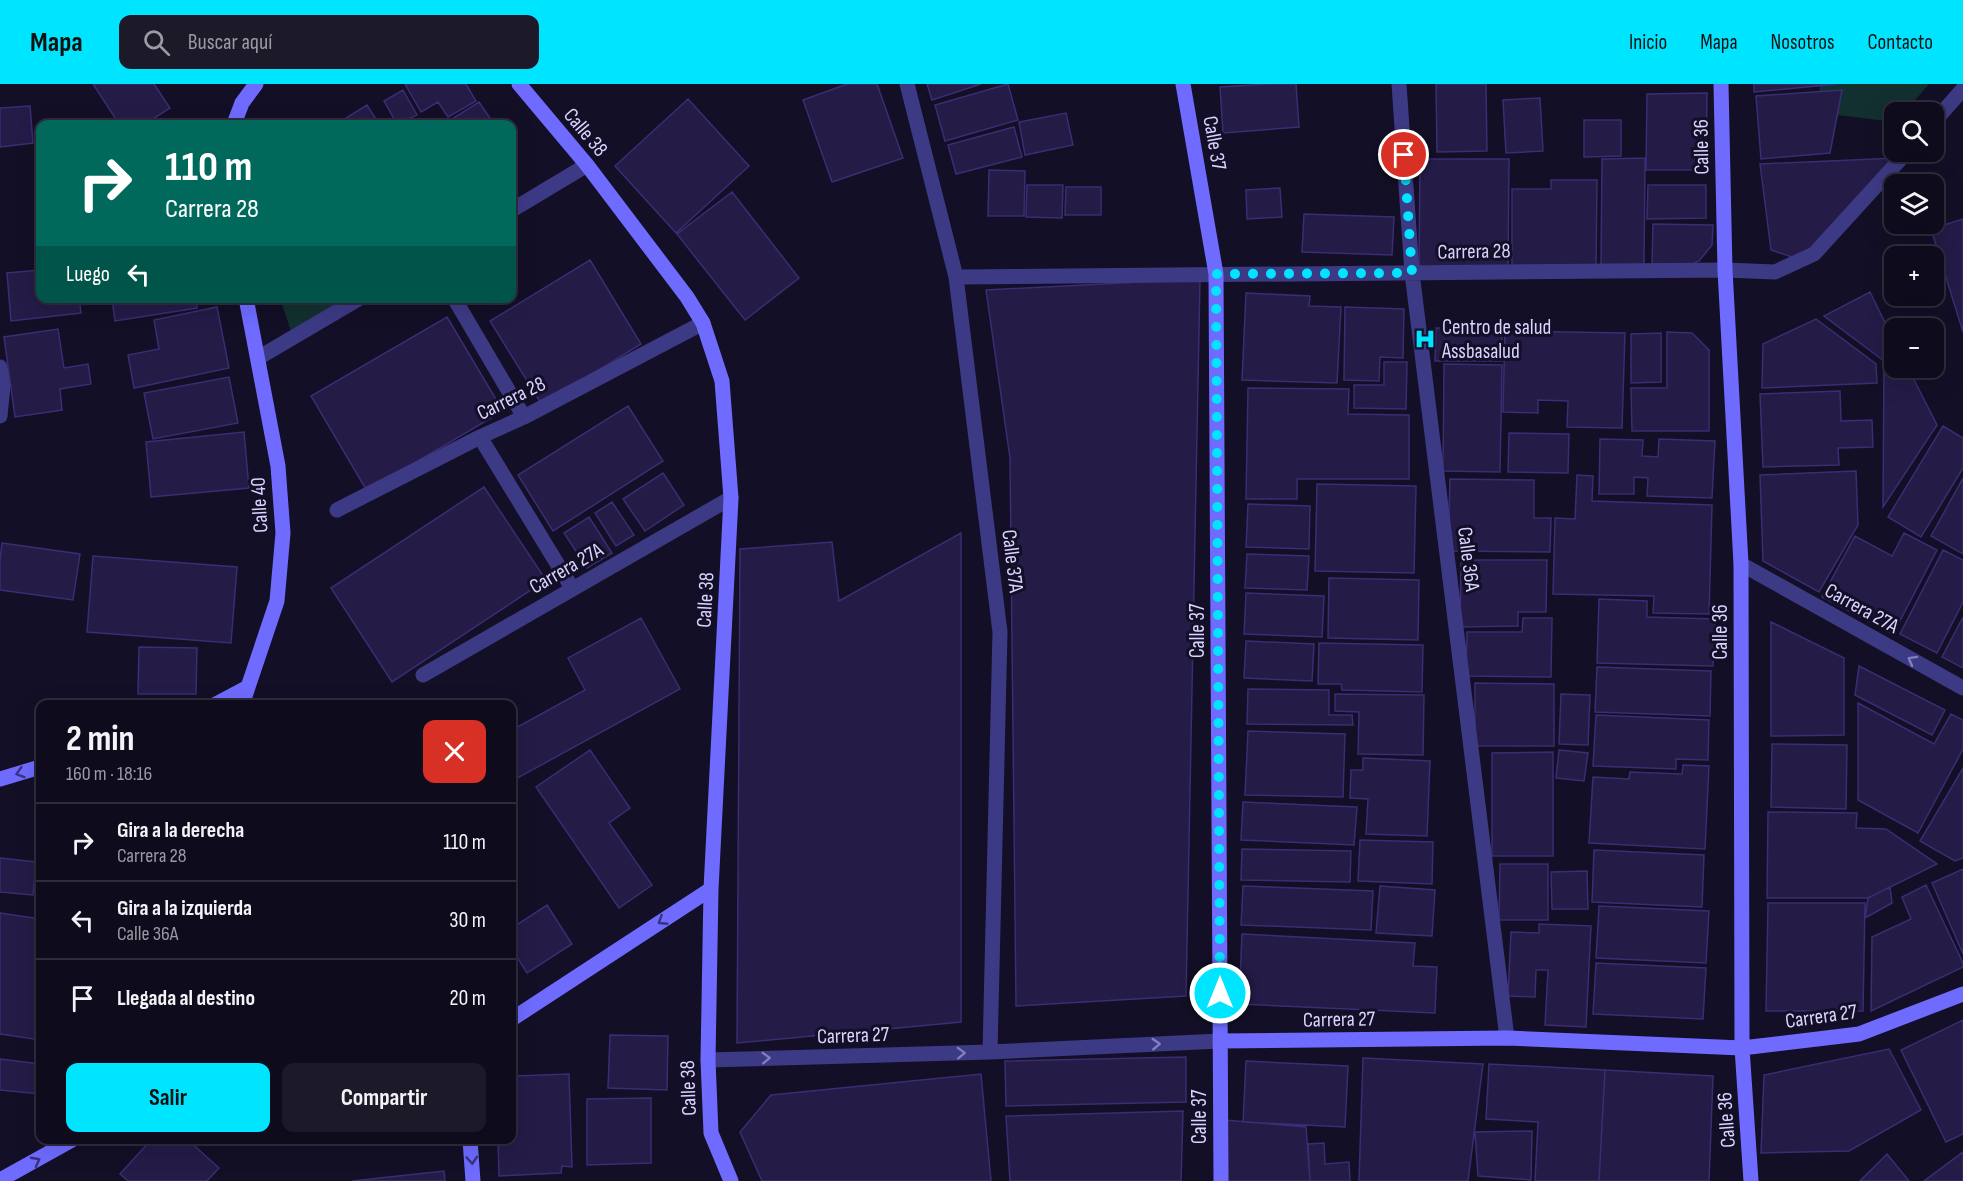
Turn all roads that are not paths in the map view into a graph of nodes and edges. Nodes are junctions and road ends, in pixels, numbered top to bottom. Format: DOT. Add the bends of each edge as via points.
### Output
graph roads {
  1 [pos="256,84"];
  2 [pos="519,84"];
  3 [pos="906,84"];
  4 [pos="1183,84"];
  5 [pos="1399,84"];
  6 [pos="1721,84"];
  7 [pos="1963,89"];
  8 [pos="1944,111"];
  9 [pos="236,120"];
  10 [pos="1898,162"];
  11 [pos="587,165"];
  12 [pos="516,208"];
  13 [pos="1725,270"];
  14 [pos="1412,273"];
  15 [pos="1216,274"];
  16 [pos="956,277"];
  17 [pos="247,303"];
  18 [pos="352,303"];
  19 [pos="457,303"];
  20 [pos="703,323"];
  21 [pos="258,358"];
  22 [pos="0,367"];
  23 [pos="0,416"];
  24 [pos="524,417"];
  25 [pos="480,436"];
  26 [pos="731,498"];
  27 [pos="337,510"];
  28 [pos="1741,564"];
  29 [pos="572,588"];
  30 [pos="423,675"];
  31 [pos="246,688"];
  32 [pos="1963,688"];
  33 [pos="223,700"];
  34 [pos="243,700"];
  35 [pos="36,768"];
  36 [pos="0,779"];
  37 [pos="711,889"];
  38 [pos="1963,994"];
  39 [pos="516,1016"];
  40 [pos="1507,1038"];
  41 [pos="1220,1041"];
  42 [pos="1742,1048"];
  43 [pos="990,1052"];
  44 [pos="708,1060"];
  45 [pos="65,1144"];
  46 [pos="470,1144"];
  47 [pos="0,1180"];
  48 [pos="473,1181"];
  49 [pos="731,1181"];
  50 [pos="1221,1181"];
  51 [pos="1751,1181"];
  1 -- 9 [label="street"];
  2 -- 11 [label="street, Calle 38"];
  3 -- 16 [label="street, Calle 37A"];
  4 -- 15 [label="street, Calle 37"];
  5 -- 14 [label="street, Calle 36A"];
  6 -- 13 [label="street, Calle 36"];
  7 -- 8 [label="street"];
  10 -- 13 [label="street, Carrera 28" via="1814,254 1775,272"];
  11 -- 12 [label="street"];
  11 -- 20 [label="street, Calle 38"];
  13 -- 14 [label="street, Carrera 28"];
  13 -- 28 [label="street, Calle 36"];
  14 -- 15 [label="street, Carrera 28"];
  14 -- 40 [label="street, Calle 36A"];
  15 -- 16 [label="street, Carrera 28"];
  15 -- 41 [label="street, Calle 37"];
  16 -- 43 [label="street, Calle 37A" via="1000,632"];
  17 -- 21 [label="street, Calle 40"];
  18 -- 21 [label="street"];
  19 -- 24 [label="street"];
  20 -- 24 [label="street, Carrera 28"];
  20 -- 26 [label="street, Calle 38" via="722,381"];
  21 -- 31 [label="street, Calle 40" via="278,466 283,533 277,601"];
  22 -- 23 [label="street"];
  24 -- 25 [label="street, Carrera 28"];
  25 -- 27 [label="street, Carrera 28"];
  25 -- 29 [label="street"];
  26 -- 29 [label="street, Carrera 27A"];
  26 -- 37 [label="street, Calle 38"];
  32 -- 28 [label="street, Carrera 27A, one-way"];
  28 -- 42 [label="street, Calle 36"];
  29 -- 30 [label="street, Carrera 27A"];
  31 -- 33 [label="street"];
  31 -- 34 [label="street, Calle 40"];
  35 -- 36 [label="street, one-way"];
  37 -- 39 [label="street, one-way"];
  37 -- 44 [label="street, Calle 38"];
  38 -- 42 [label="street, Carrera 27" via="1859,1034"];
  40 -- 41 [label="street, Carrera 27"];
  40 -- 42 [label="street, Carrera 27"];
  43 -- 41 [label="street, Carrera 27, one-way"];
  41 -- 50 [label="street, Calle 37"];
  42 -- 51 [label="street, Calle 36"];
  44 -- 43 [label="street, Carrera 27, one-way"];
  44 -- 49 [label="street, Calle 38" via="711,1133"];
  47 -- 45 [label="street, one-way"];
  46 -- 48 [label="street, one-way"];
}
